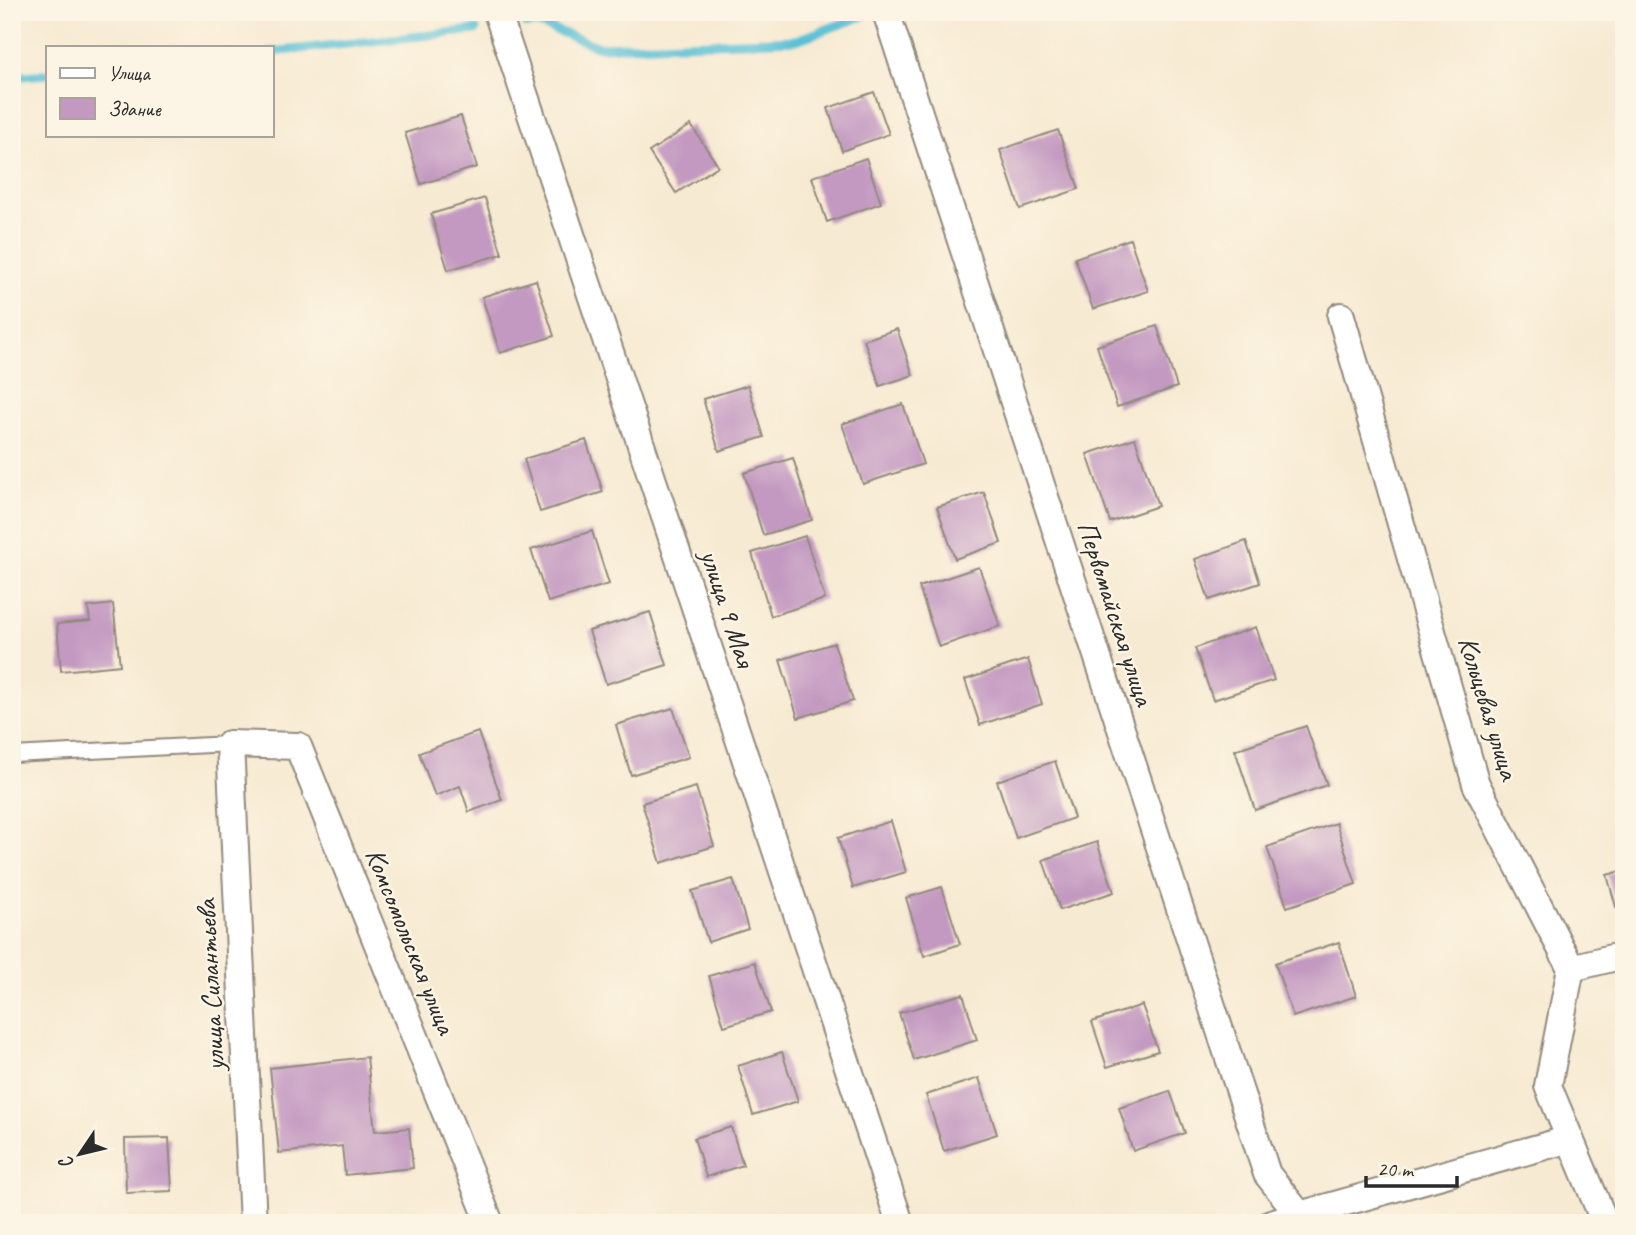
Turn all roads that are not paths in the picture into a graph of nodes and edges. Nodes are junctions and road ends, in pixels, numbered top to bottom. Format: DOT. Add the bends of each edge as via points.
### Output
graph roads {
  1 [pos="497,12"];
  2 [pos="886,12"];
  3 [pos="1341,316"];
  4 [pos="230,744"];
  5 [pos="12,755"];
  6 [pos="1624,955"];
  7 [pos="1571,968"];
  8 [pos="1570,1139"];
  9 [pos="1303,1219"];
  10 [pos="253,1223"];
  11 [pos="490,1223"];
  12 [pos="900,1223"];
  13 [pos="1270,1223"];
  14 [pos="1605,1223"];
  1 -- 12 [label="street, улица 9 Мая"];
  2 -- 9 [label="street, Первомайская улица" via="1267,1174"];
  3 -- 7 [label="street, Кольцевая улица" via="1476,784"];
  4 -- 5 [label="lane"];
  4 -- 10 [label="street, улица Силантьева"];
  4 -- 11 [label="street, Комсомольская улица" via="298,746"];
  6 -- 7 [label="street"];
  7 -- 8 [label="street" via="1548,1086"];
  8 -- 9 [label="street"];
  8 -- 14 [label="street"];
  9 -- 13 [label="street"];
}
